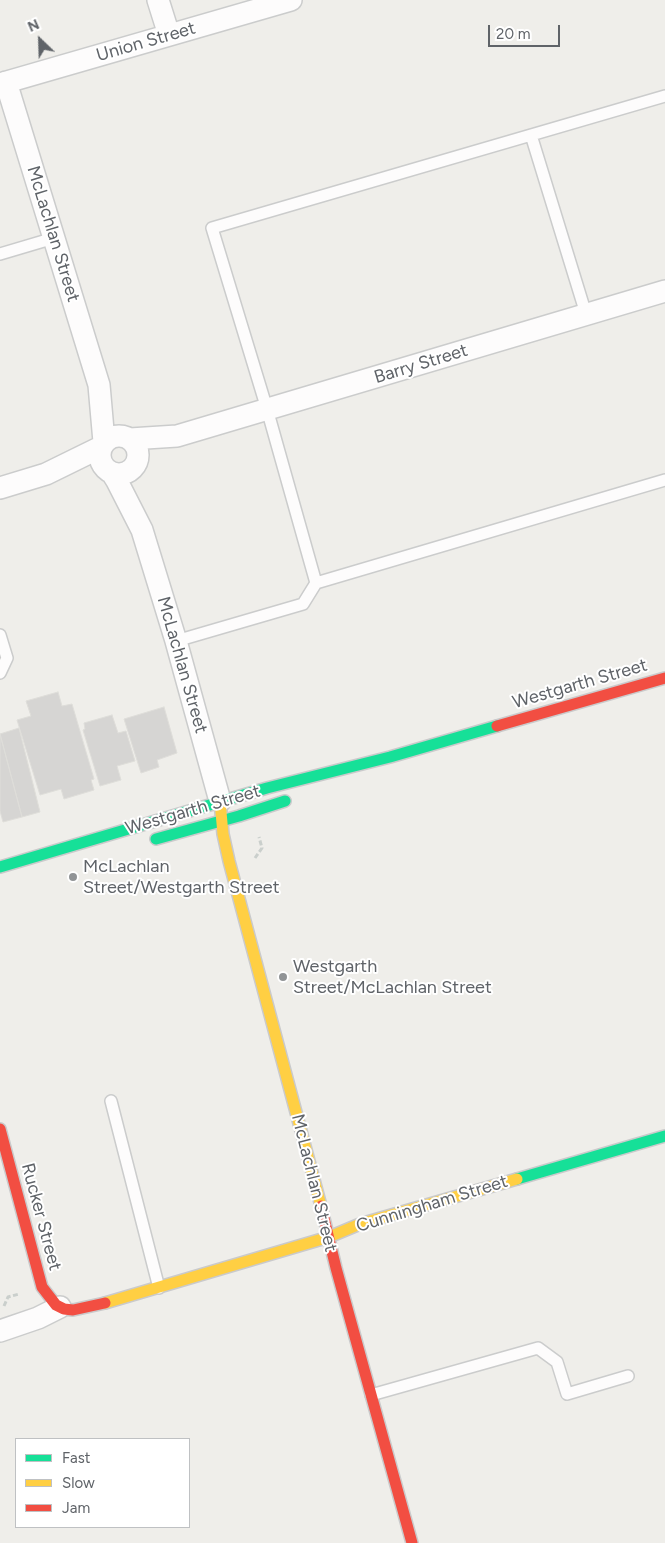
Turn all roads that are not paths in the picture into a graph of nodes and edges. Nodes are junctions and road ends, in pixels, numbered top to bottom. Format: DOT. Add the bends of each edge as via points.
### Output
graph roads {
  1 [pos="158,0"];
  2 [pos="291,0"];
  3 [pos="169,35"];
  4 [pos="3,83"];
  5 [pos="665,96"];
  6 [pos="531,135"];
  7 [pos="54,238"];
  8 [pos="0,254"];
  9 [pos="665,291"];
  10 [pos="586,314"];
  11 [pos="99,385"];
  12 [pos="267,410"];
  13 [pos="176,436"];
  14 [pos="129,438"];
  15 [pos="105,458"];
  16 [pos="136,462"];
  17 [pos="665,480"];
  18 [pos="0,488"];
  19 [pos="142,530"];
  20 [pos="316,583"];
  21 [pos="0,635"];
  22 [pos="176,641"];
  23 [pos="0,673"];
  24 [pos="665,678"];
  25 [pos="390,757"];
  26 [pos="318,787"];
  27 [pos="291,798"];
  28 [pos="221,812"];
  29 [pos="148,842"];
  30 [pos="0,867"];
  31 [pos="111,1101"];
  32 [pos="0,1129"];
  33 [pos="665,1136"];
  34 [pos="329,1237"];
  35 [pos="159,1288"];
  36 [pos="60,1307"];
  37 [pos="0,1331"];
  38 [pos="628,1376"];
  39 [pos="371,1395"];
  40 [pos="412,1543"];
  1 -- 3 [label="street"];
  2 -- 3 [label="street, Union Street"];
  3 -- 4 [label="street, Union Street"];
  4 -- 7 [label="street, McLachlan Street"];
  5 -- 6 [label="lane"];
  6 -- 10 [label="lane"];
  6 -- 12 [label="lane" via="212,228"];
  7 -- 8 [label="lane"];
  7 -- 11 [label="street, McLachlan Street"];
  9 -- 10 [label="street, Barry Street"];
  10 -- 12 [label="street, Barry Street"];
  11 -- 14 [label="street, McLachlan Street"];
  11 -- 15 [label="street, McLachlan Street"];
  12 -- 13 [label="street, Barry Street"];
  12 -- 20 [label="lane"];
  13 -- 14 [label="street, Barry Street"];
  13 -- 16 [label="street, Barry Street"];
  14 -- 15 [label="street" via="114,436"];
  14 -- 16 [label="street" via="137,448"];
  15 -- 16 [label="street" via="123,474"];
  15 -- 18 [label="street"];
  15 -- 19 [label="street, McLachlan Street"];
  16 -- 19 [label="street, McLachlan Street"];
  17 -- 20 [label="lane"];
  19 -- 22 [label="street, McLachlan Street"];
  20 -- 22 [label="lane" via="303,604"];
  21 -- 23 [label="lane" via="7,658"];
  22 -- 28 [label="street, McLachlan Street"];
  24 -- 25 [label="street, Westgarth Street"];
  25 -- 26 [label="street, Westgarth Street"];
  25 -- 28 [label="street, Westgarth Street" via="267,788"];
  27 -- 28 [label="street, Westgarth Street" via="273,806"];
  28 -- 29 [label="street, Westgarth Street"];
  28 -- 30 [label="street, Westgarth Street"];
  28 -- 34 [label="street, McLachlan Street" via="230,861"];
  31 -- 35 [label="lane"];
  32 -- 36 [label="street, Rucker Street" via="41,1282 48,1296"];
  33 -- 34 [label="street, Cunningham Street" via="360,1224"];
  34 -- 35 [label="street, Cunningham Street"];
  34 -- 39 [label="street, McLachlan Street"];
  35 -- 36 [label="street, Cunningham Street" via="83,1309"];
  36 -- 37 [label="street"];
  38 -- 39 [label="lane" via="567,1394 557,1362 538,1348"];
  39 -- 40 [label="street, McLachlan Street"];
}
